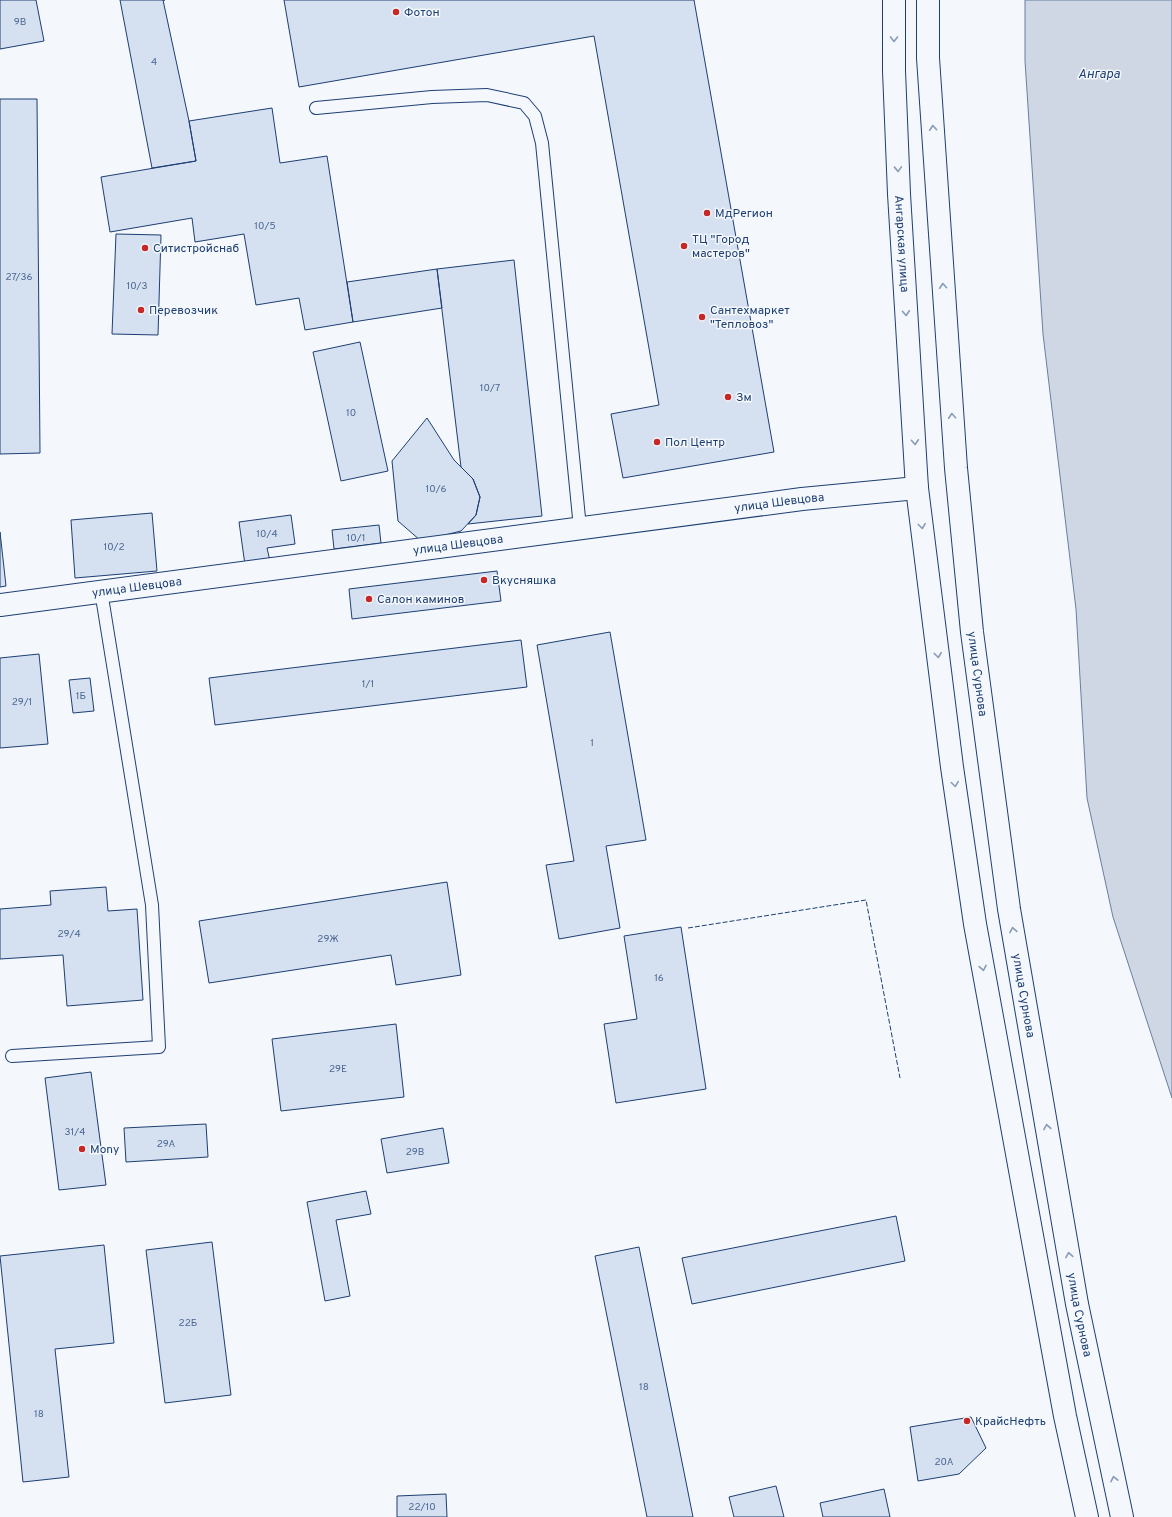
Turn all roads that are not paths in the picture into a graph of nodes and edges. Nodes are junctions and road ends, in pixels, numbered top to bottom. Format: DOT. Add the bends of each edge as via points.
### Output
graph roads {
  1 [pos="894,0"];
  2 [pos="928,0"];
  3 [pos="316,108"];
  4 [pos="917,488"];
  5 [pos="580,528"];
  6 [pos="101,591"];
  7 [pos="0,605"];
  8 [pos="12,1056"];
  9 [pos="1087,1517"];
  10 [pos="1122,1517"];
  1 -- 4 [label="main road, Ангарская улица, one-way" via="898,186"];
  10 -- 2 [label="main road, улица Сурнова, one-way" via="1077,1304 1009,909 972,632 956,468 928,58"];
  3 -- 5 [label="lane" via="432,97 488,96 524,103 535,116 542,143"];
  4 -- 5 [label="main road, улица Шевцова" via="808,498"];
  4 -- 9 [label="main road, one-way" via="952,767 975,924 1065,1416"];
  5 -- 6 [label="main road, улица Шевцова"];
  6 -- 7 [label="main road, улица Шевцова"];
  6 -- 8 [label="lane" via="152,905 159,1047"];
}
